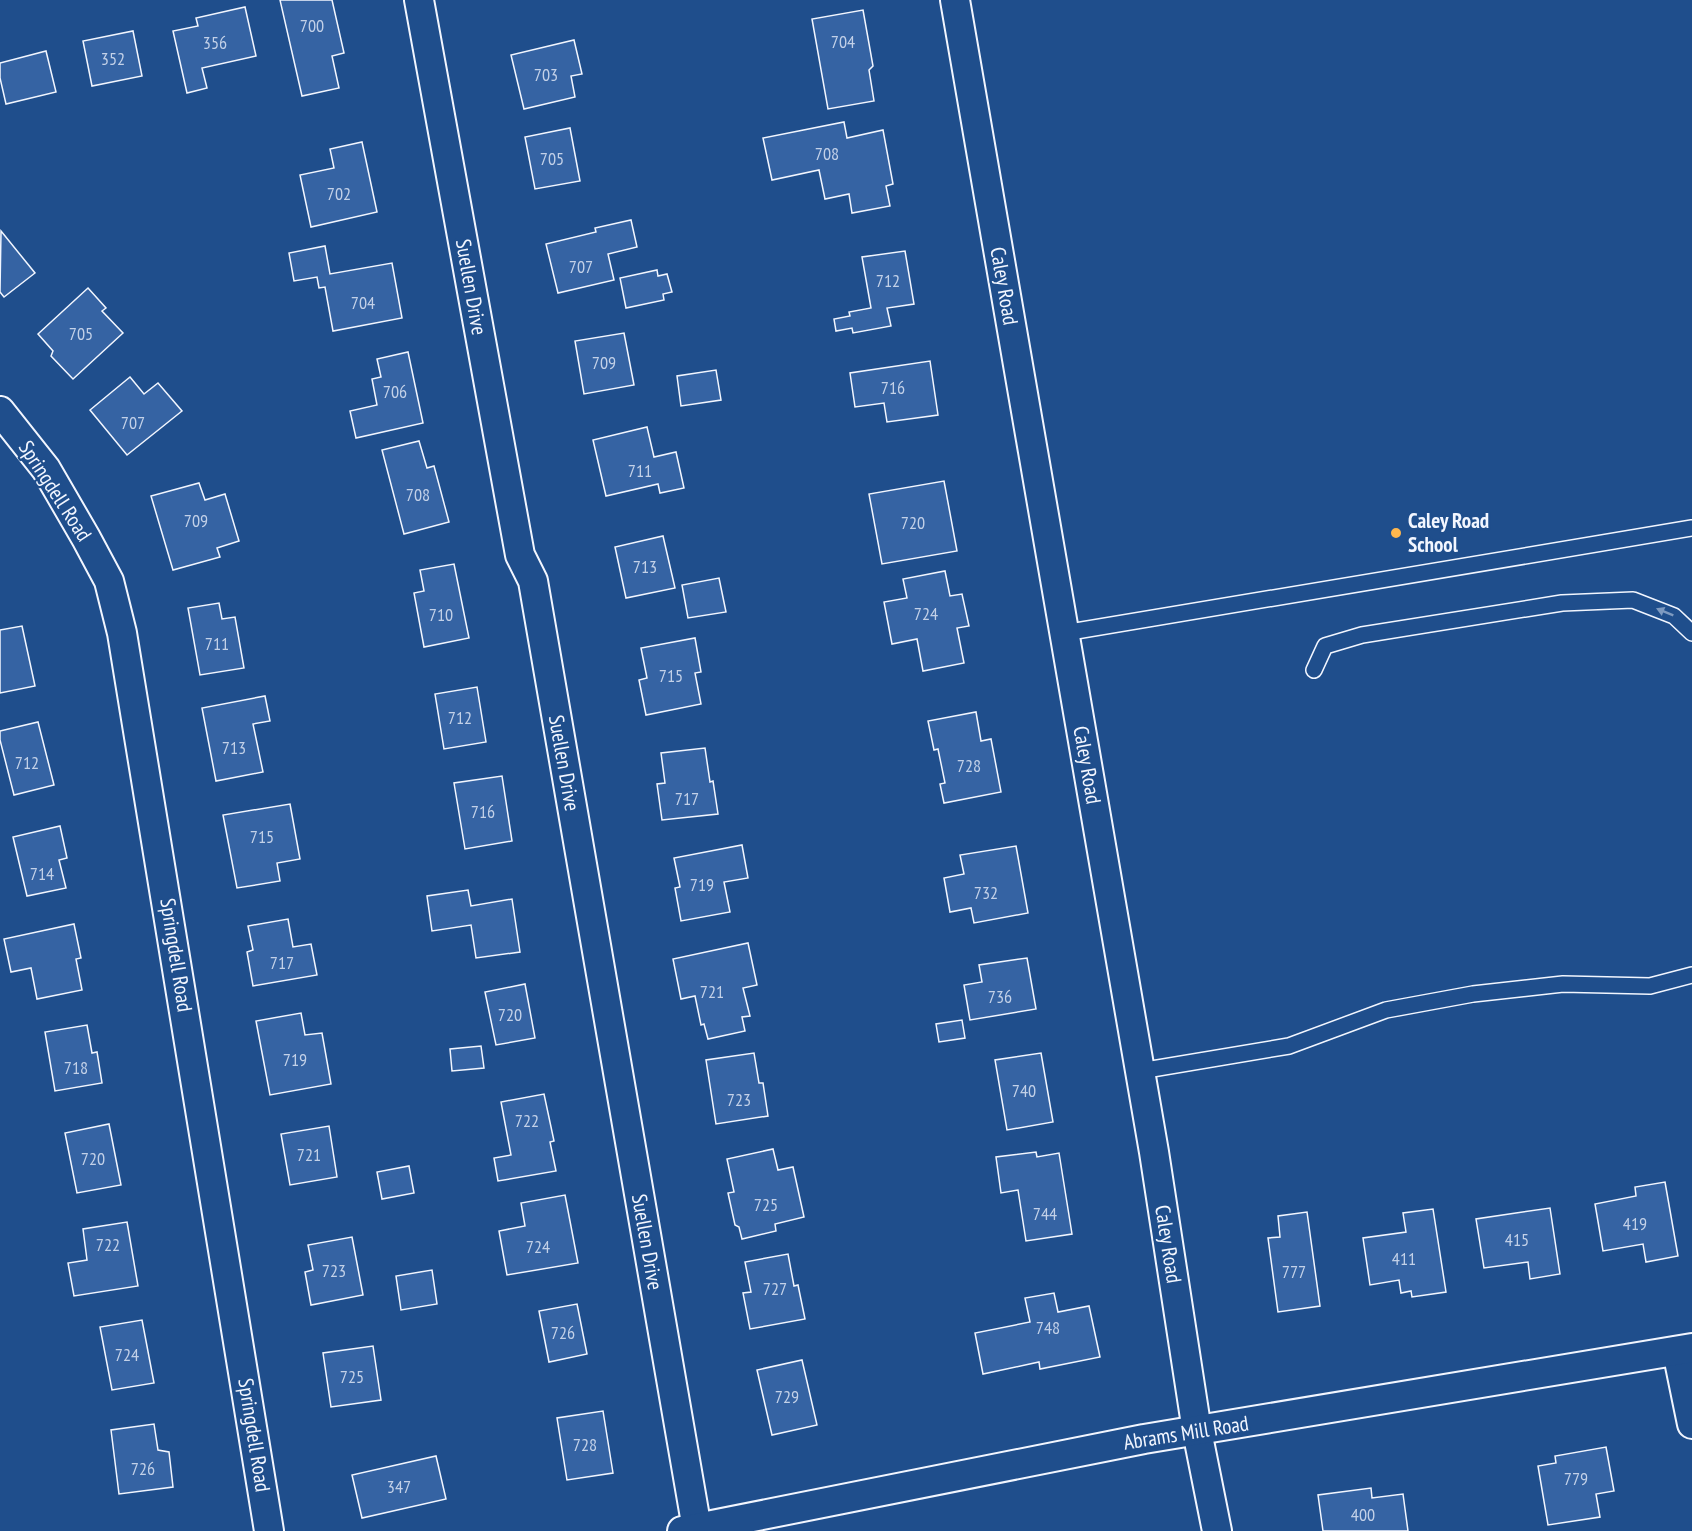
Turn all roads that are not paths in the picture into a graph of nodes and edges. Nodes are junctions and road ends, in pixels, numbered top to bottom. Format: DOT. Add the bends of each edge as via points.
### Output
graph roads {
  1 [pos="419,0"];
  2 [pos="955,0"];
  3 [pos="0,411"];
  4 [pos="1692,528"];
  5 [pos="1064,633"];
  6 [pos="1692,633"];
  7 [pos="1314,670"];
  8 [pos="1692,975"];
  9 [pos="1140,1071"];
  10 [pos="1685,1349"];
  11 [pos="1692,1424"];
  12 [pos="1197,1431"];
  13 [pos="690,1530"];
  14 [pos="269,1531"];
  15 [pos="1217,1531"];
  1 -- 13 [label="street, Suellen Drive" via="520,555 533,582"];
  2 -- 5 [label="street, Caley Road"];
  3 -- 14 [label="street, Springdell Road" via="46,470 86,538 109,581 124,640"];
  4 -- 5 [label="lane"];
  5 -- 9 [label="street, Caley Road"];
  6 -- 7 [label="lane, one-way" via="1674,616 1633,600 1562,603 1362,635 1325,646"];
  8 -- 9 [label="lane" via="1650,986 1563,984 1473,994 1386,1010 1289,1046"];
  9 -- 12 [label="street, Caley Road"];
  10 -- 11 [label="street"];
  10 -- 12 [label="street, Abrams Mill Road"];
  12 -- 13 [label="street, Abrams Mill Road"];
  12 -- 15 [label="street, Caley Road"];
}
